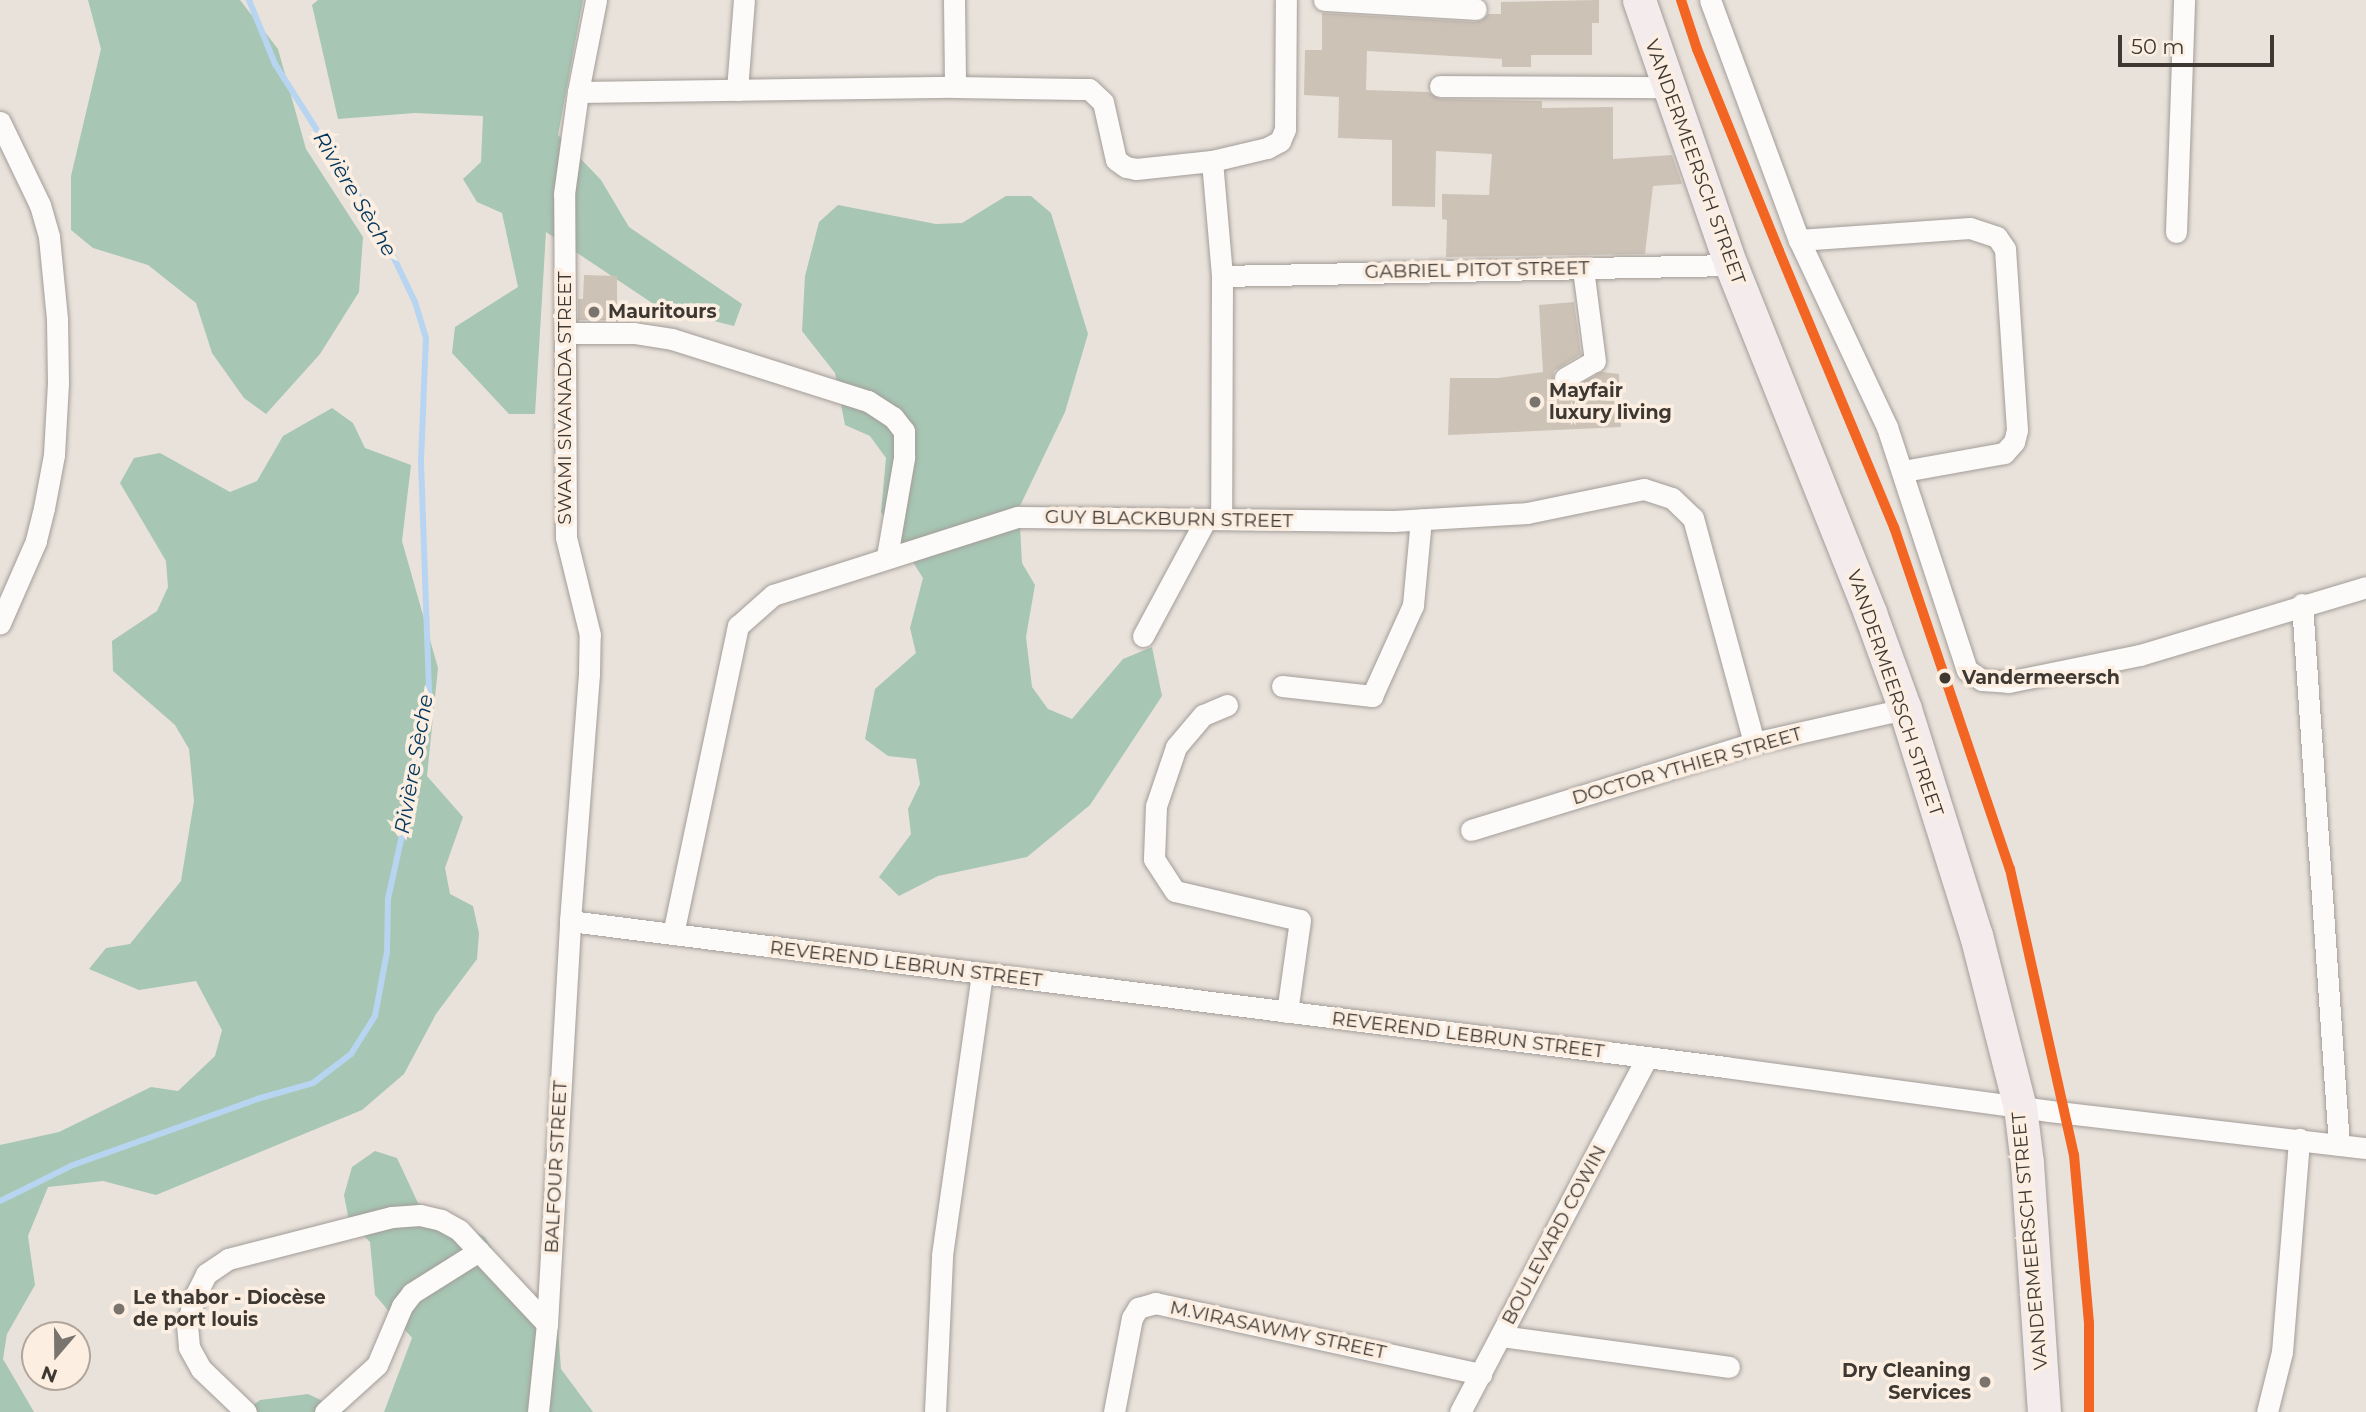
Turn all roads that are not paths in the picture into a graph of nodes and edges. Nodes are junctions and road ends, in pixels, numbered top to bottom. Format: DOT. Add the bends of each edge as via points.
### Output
graph roads {
  1 [pos="596,0"];
  2 [pos="744,0"];
  3 [pos="954,0"];
  4 [pos="1286,0"];
  5 [pos="1324,0"];
  6 [pos="1639,0"];
  7 [pos="1710,0"];
  8 [pos="2184,0"];
  9 [pos="1476,9"];
  10 [pos="1440,86"];
  11 [pos="1667,86"];
  12 [pos="954,87"];
  13 [pos="737,89"];
  14 [pos="578,92"];
  15 [pos="0,122"];
  16 [pos="1212,161"];
  17 [pos="2176,232"];
  18 [pos="1799,240"];
  19 [pos="1731,265"];
  20 [pos="1583,268"];
  21 [pos="1222,276"];
  22 [pos="566,333"];
  23 [pos="1565,378"];
  24 [pos="1904,471"];
  25 [pos="1213,519"];
  26 [pos="1420,519"];
  27 [pos="887,556"];
  28 [pos="2366,587"];
  29 [pos="2302,604"];
  30 [pos="0,623"];
  31 [pos="1143,636"];
  32 [pos="1282,686"];
  33 [pos="1227,705"];
  34 [pos="1905,709"];
  35 [pos="1754,743"];
  36 [pos="1471,830"];
  37 [pos="570,921"];
  38 [pos="673,934"];
  39 [pos="982,973"];
  40 [pos="1286,1012"];
  41 [pos="1647,1057"];
  42 [pos="2020,1107"];
  43 [pos="2299,1139"];
  44 [pos="2339,1145"];
  45 [pos="2366,1148"];
  46 [pos="479,1251"];
  47 [pos="547,1324"];
  48 [pos="1501,1336"];
  49 [pos="1729,1367"];
  50 [pos="1481,1374"];
  51 [pos="246,1412"];
  52 [pos="325,1412"];
  53 [pos="538,1412"];
  54 [pos="935,1412"];
  55 [pos="1114,1412"];
  56 [pos="1460,1412"];
  57 [pos="2044,1412"];
  58 [pos="2267,1412"];
  1 -- 14 [label="street, SWAMI SIVANADA STREET"];
  2 -- 13 [label="street"];
  3 -- 12 [label="street"];
  4 -- 16 [label="street" via="1285,129 1280,141"];
  5 -- 9 [label="street"];
  6 -- 11 [label="main road, VANDERMEERSCH STREET"];
  7 -- 18 [label="street"];
  8 -- 17 [label="street"];
  10 -- 11 [label="street"];
  11 -- 19 [label="main road, VANDERMEERSCH STREET"];
  12 -- 13 [label="street"];
  12 -- 16 [label="street" via="1089,89 1104,102 1116,160 1126,167"];
  13 -- 14 [label="street"];
  14 -- 22 [label="street, SWAMI SIVANADA STREET" via="564,194"];
  15 -- 30 [label="street" via="40,205 49,237 58,383 54,455 44,508 36,541"];
  16 -- 21 [label="street"];
  18 -- 24 [label="street"];
  18 -- 24 [label="street" via="1970,228 1997,237 2005,249 2017,430 2014,442 2004,453"];
  19 -- 20 [label="street, GABRIEL PITOT STREET"];
  19 -- 34 [label="main road, VANDERMEERSCH STREET"];
  20 -- 21 [label="street, GABRIEL PITOT STREET"];
  20 -- 23 [label="street" via="1595,360"];
  21 -- 25 [label="street"];
  22 -- 27 [label="street" via="634,333 672,339 868,401 893,416 904,431 904,458"];
  22 -- 37 [label="street, SWAMI SIVANADA STREET" via="566,537 590,635"];
  24 -- 29 [label="street" via="1967,670 1982,680 2008,682 2140,655"];
  25 -- 26 [label="street, GUY BLACKBURN STREET"];
  25 -- 27 [label="street, GUY BLACKBURN STREET" via="1018,517"];
  25 -- 31 [label="street"];
  26 -- 32 [label="street" via="1413,605 1372,696"];
  26 -- 35 [label="street, GUY BLACKBURN STREET" via="1527,513 1644,489 1672,498 1693,518"];
  27 -- 38 [label="street, GUY BLACKBURN STREET" via="773,595 738,626"];
  28 -- 29 [label="street"];
  29 -- 44 [label="street"];
  33 -- 40 [label="street" via="1203,715 1176,747 1156,806 1154,859 1175,891 1300,920"];
  34 -- 35 [label="street, DOCTOR YTHIER STREET"];
  34 -- 42 [label="main road, VANDERMEERSCH STREET" via="1976,934"];
  35 -- 36 [label="street, DOCTOR YTHIER STREET"];
  37 -- 38 [label="street, REVEREND LEBRUN STREET"];
  37 -- 47 [label="street, BALFOUR STREET"];
  38 -- 39 [label="street, REVEREND LEBRUN STREET"];
  39 -- 40 [label="street, REVEREND LEBRUN STREET"];
  39 -- 54 [label="street" via="942,1255"];
  40 -- 41 [label="street, REVEREND LEBRUN STREET"];
  41 -- 42 [label="street, REVEREND LEBRUN STREET"];
  41 -- 48 [label="street, BOULEVARD COWIN"];
  42 -- 43 [label="street, REVEREND LEBRUN STREET"];
  42 -- 57 [label="main road, VANDERMEERSCH STREET"];
  43 -- 44 [label="street, REVEREND LEBRUN STREET"];
  43 -- 58 [label="street" via="2282,1352"];
  44 -- 45 [label="street, REVEREND LEBRUN STREET"];
  46 -- 47 [label="street"];
  46 -- 51 [label="street" via="459,1230 441,1220 419,1215 392,1217 229,1259 206,1274 187,1325 188,1347 201,1369"];
  46 -- 52 [label="street" via="412,1293 401,1306 377,1365"];
  47 -- 53 [label="street, BALFOUR STREET"];
  48 -- 49 [label="street"];
  48 -- 50 [label="street, BOULEVARD COWIN"];
  50 -- 55 [label="street, M.VIRASAWMY STREET" via="1155,1303 1138,1308 1132,1318"];
  50 -- 56 [label="street, BOULEVARD COWIN"];
}
